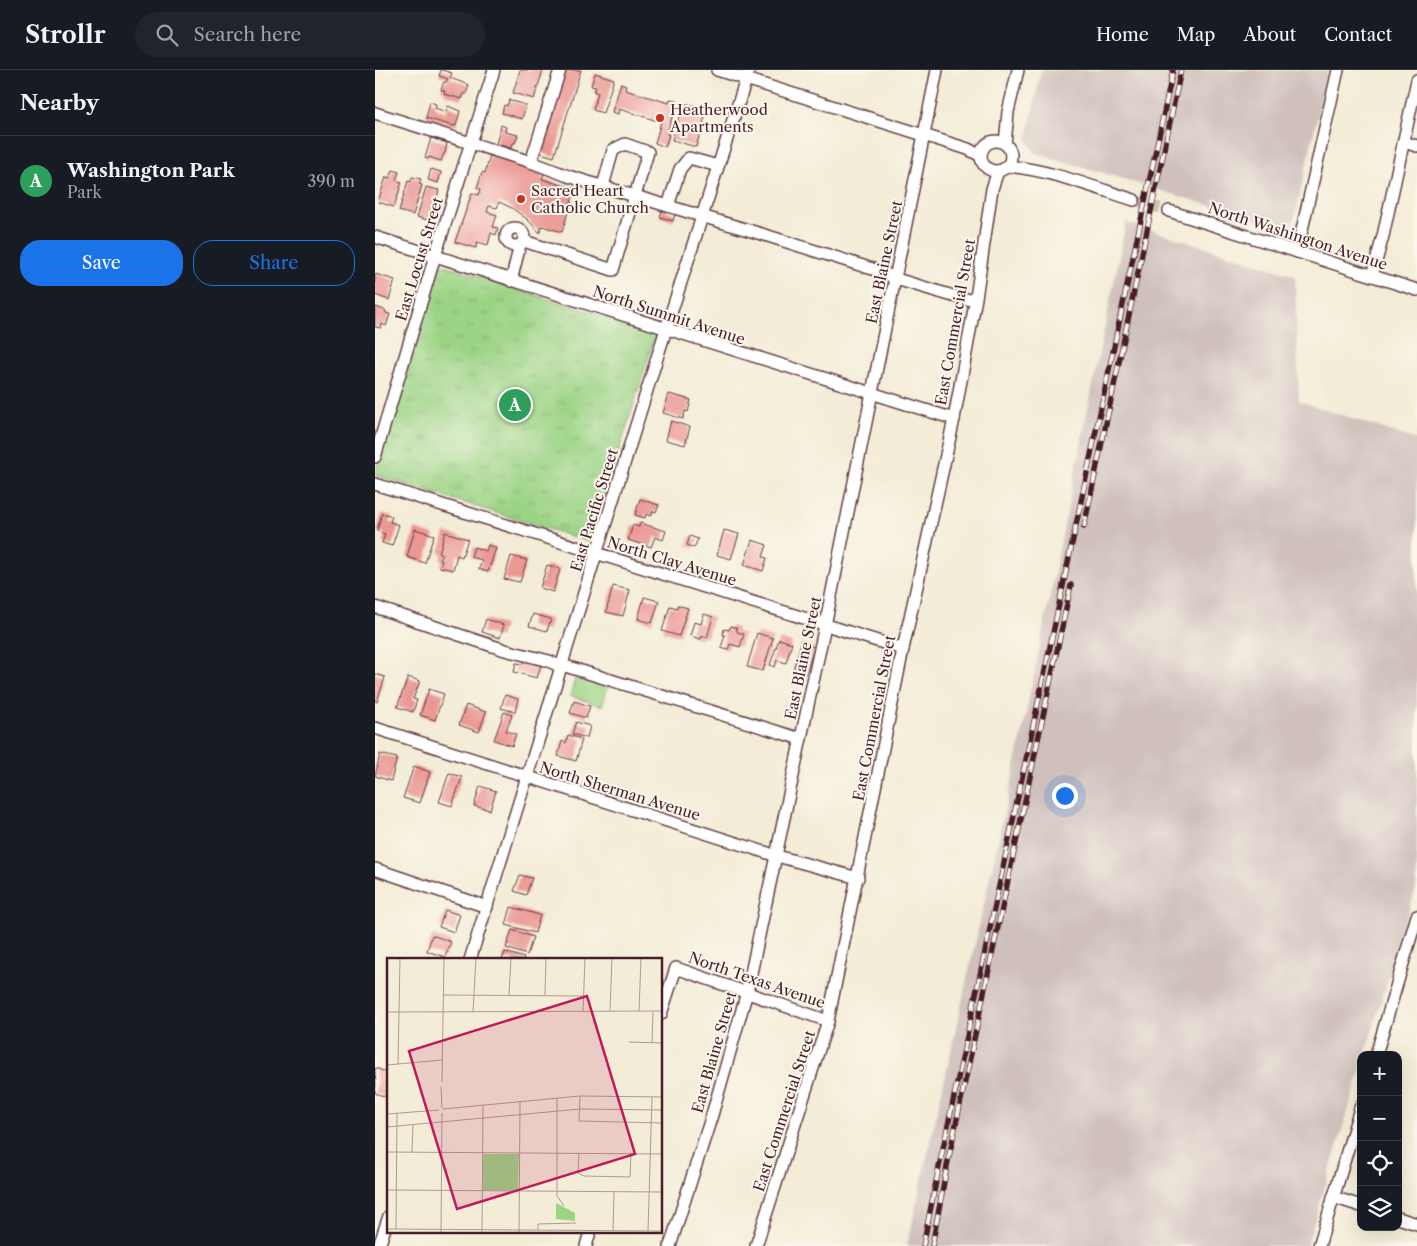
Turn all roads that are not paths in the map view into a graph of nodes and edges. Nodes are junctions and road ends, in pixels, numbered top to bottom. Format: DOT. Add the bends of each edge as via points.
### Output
graph roads {
  1 [pos="494,70"];
  2 [pos="560,70"];
  3 [pos="717,70"];
  4 [pos="937,70"];
  5 [pos="1018,70"];
  6 [pos="1338,70"];
  7 [pos="748,75"];
  8 [pos="1417,80"];
  9 [pos="1008,112"];
  10 [pos="375,113"];
  11 [pos="925,136"];
  12 [pos="1404,142"];
  13 [pos="471,143"];
  14 [pos="989,144"];
  15 [pos="1417,146"];
  16 [pos="1007,148"];
  17 [pos="968,149"];
  18 [pos="981,156"];
  19 [pos="531,162"];
  20 [pos="718,166"];
  21 [pos="1023,167"];
  22 [pos="998,169"];
  23 [pos="603,186"];
  24 [pos="635,196"];
  25 [pos="1134,200"];
  26 [pos="668,206"];
  27 [pos="1169,211"];
  28 [pos="702,217"];
  29 [pos="375,237"];
  30 [pos="1297,252"];
  31 [pos="435,256"];
  32 [pos="1372,276"];
  33 [pos="896,279"];
  34 [pos="511,281"];
  35 [pos="1417,290"];
  36 [pos="975,301"];
  37 [pos="665,329"];
  38 [pos="872,394"];
  39 [pos="954,419"];
  40 [pos="375,457"];
  41 [pos="375,484"];
  42 [pos="597,554"];
  43 [pos="375,607"];
  44 [pos="825,625"];
  45 [pos="903,649"];
  46 [pos="562,666"];
  47 [pos="375,728"];
  48 [pos="801,739"];
  49 [pos="527,777"];
  50 [pos="777,856"];
  51 [pos="375,869"];
  52 [pos="858,878"];
  53 [pos="487,907"];
  54 [pos="1417,916"];
  55 [pos="471,958"];
  56 [pos="747,992"];
  57 [pos="663,1008"];
  58 [pos="828,1021"];
  59 [pos="1377,1051"];
  60 [pos="1357,1118"];
  61 [pos="1333,1197"];
  62 [pos="1357,1205"];
  63 [pos="1402,1219"];
  64 [pos="383,1221"];
  65 [pos="1417,1224"];
  66 [pos="379,1246"];
  67 [pos="670,1246"];
  68 [pos="756,1246"];
  69 [pos="1319,1246"];
  1 -- 13 [label="street, East Locust Street"];
  2 -- 19 [label="street"];
  3 -- 7 [label="street"];
  4 -- 11 [label="street, East Blaine Street"];
  5 -- 9 [label="street"];
  6 -- 30 [label="street"];
  7 -- 11 [label="street"];
  7 -- 20 [label="street, East Pacific Street"];
  8 -- 12 [label="street"];
  9 -- 14 [label="street"];
  9 -- 16 [label="street"];
  10 -- 13 [label="street"];
  11 -- 17 [label="street"];
  11 -- 33 [label="street, East Blaine Street"];
  12 -- 15 [label="street"];
  12 -- 32 [label="street"];
  13 -- 19 [label="street"];
  13 -- 31 [label="street, East Locust Street"];
  14 -- 16 [label="street" via="1001,142"];
  14 -- 17 [label="street"];
  14 -- 18 [label="street"];
  16 -- 21 [label="street"];
  16 -- 22 [label="street" via="1011,157"];
  17 -- 18 [label="street"];
  18 -- 22 [label="street" via="982,161"];
  19 -- 23 [label="street"];
  20 -- 26 [label="street" via="689,158 680,169"];
  20 -- 28 [label="street, East Pacific Street"];
  21 -- 22 [label="street"];
  21 -- 25 [label="street"];
  22 -- 36 [label="street, East Commercial Street"];
  23 -- 24 [label="street"];
  23 -- 24 [label="street" via="613,150 625,144 647,152"];
  24 -- 26 [label="street"];
  24 -- 34 [label="street" via="613,270 522,243"];
  26 -- 28 [label="street"];
  27 -- 30 [label="street, North Washington Avenue"];
  28 -- 33 [label="street"];
  28 -- 37 [label="street, East Pacific Street"];
  29 -- 31 [label="street, North Summit Avenue"];
  30 -- 32 [label="street, North Washington Avenue"];
  31 -- 34 [label="street, North Summit Avenue"];
  31 -- 40 [label="street, East Locust Street"];
  32 -- 35 [label="street, North Washington Avenue"];
  33 -- 36 [label="street"];
  33 -- 38 [label="street, East Blaine Street"];
  34 -- 37 [label="street, North Summit Avenue"];
  36 -- 39 [label="street, East Commercial Street"];
  37 -- 38 [label="street, North Summit Avenue"];
  37 -- 42 [label="street, East Pacific Street"];
  38 -- 39 [label="street, North Summit Avenue"];
  38 -- 44 [label="street, East Blaine Street"];
  39 -- 45 [label="street, East Commercial Street"];
  41 -- 42 [label="street, North Clay Avenue"];
  42 -- 44 [label="street, North Clay Avenue"];
  42 -- 46 [label="street, East Pacific Street"];
  43 -- 46 [label="street"];
  44 -- 45 [label="street, North Clay Avenue"];
  44 -- 48 [label="street, East Blaine Street"];
  45 -- 52 [label="street, East Commercial Street"];
  46 -- 48 [label="street"];
  46 -- 49 [label="street, East Pacific Street"];
  47 -- 49 [label="street, North Sherman Avenue"];
  48 -- 50 [label="street, East Blaine Street"];
  49 -- 50 [label="street, North Sherman Avenue"];
  49 -- 53 [label="street, East Pacific Street"];
  50 -- 52 [label="street, North Sherman Avenue"];
  50 -- 56 [label="street, East Blaine Street"];
  51 -- 53 [label="street"];
  52 -- 58 [label="street, East Commercial Street"];
  53 -- 55 [label="street, East Pacific Street"];
  54 -- 59 [label="street"];
  56 -- 57 [label="street, North Texas Avenue" via="676,968"];
  56 -- 58 [label="street, North Texas Avenue"];
  56 -- 67 [label="street, East Blaine Street"];
  58 -- 68 [label="street, East Commercial Street"];
  60 -- 61 [label="street"];
  61 -- 62 [label="street"];
  61 -- 69 [label="street"];
  63 -- 65 [label="street"];
  64 -- 66 [label="street"];
}
